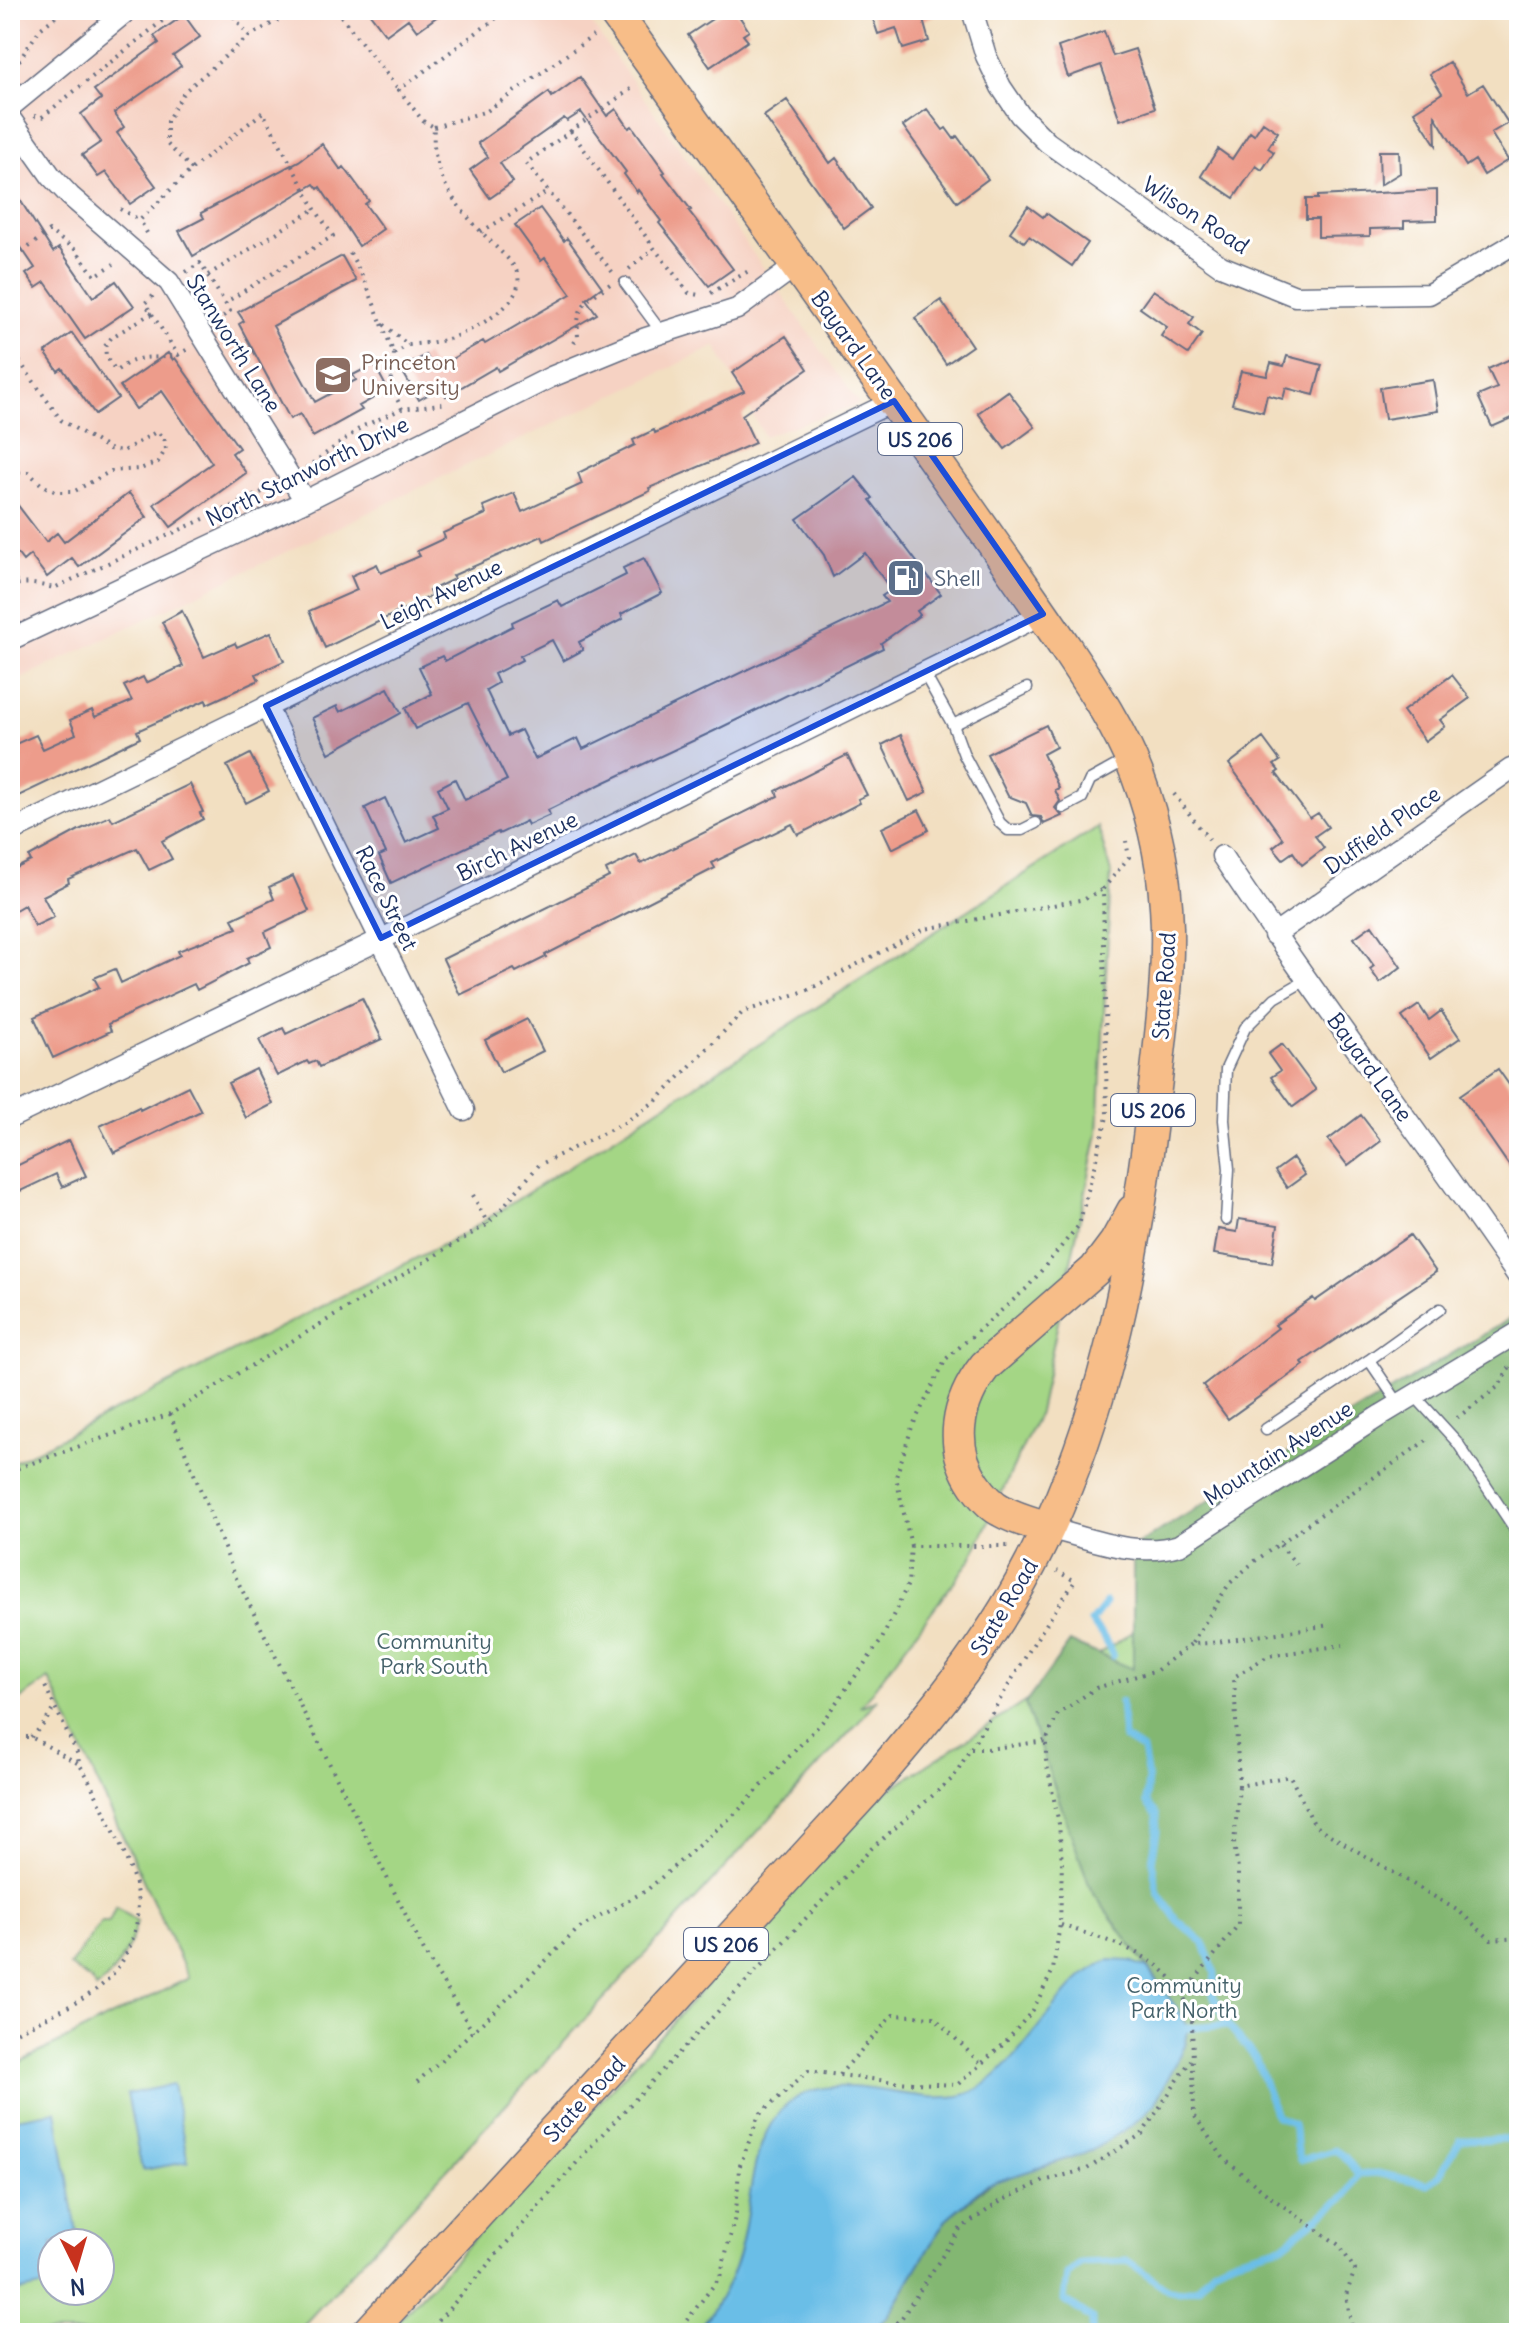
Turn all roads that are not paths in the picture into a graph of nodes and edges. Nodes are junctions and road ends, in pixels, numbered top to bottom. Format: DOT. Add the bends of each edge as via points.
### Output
graph roads {
  1 [pos="128,10"];
  2 [pos="613,10"];
  3 [pos="972,10"];
  4 [pos="10,107"];
  5 [pos="10,118"];
  6 [pos="1519,241"];
  7 [pos="797,265"];
  8 [pos="622,280"];
  9 [pos="662,333"];
  10 [pos="894,401"];
  11 [pos="305,501"];
  12 [pos="1043,614"];
  13 [pos="10,640"];
  14 [pos="924,673"];
  15 [pos="1090,684"];
  16 [pos="1027,688"];
  17 [pos="266,706"];
  18 [pos="953,725"];
  19 [pos="1130,759"];
  20 [pos="1519,766"];
  21 [pos="1063,808"];
  22 [pos="1036,823"];
  23 [pos="10,832"];
  24 [pos="1222,856"];
  25 [pos="1274,935"];
  26 [pos="381,938"];
  27 [pos="1306,980"];
  28 [pos="464,1110"];
  29 [pos="10,1118"];
  30 [pos="1146,1170"];
  31 [pos="1226,1220"];
  32 [pos="1519,1278"];
  33 [pos="1440,1309"];
  34 [pos="1519,1332"];
  35 [pos="1369,1360"];
  36 [pos="1407,1400"];
  37 [pos="1266,1429"];
  38 [pos="1048,1528"];
  39 [pos="1516,1531"];
  40 [pos="368,2333"];
  1 -- 4 [label="street"];
  2 -- 7 [label="highway, Bayard Lane / US 206"];
  3 -- 6 [label="street, Wilson Road" via="986,56 1020,115 1047,142 1221,266 1295,296 1429,294"];
  5 -- 11 [label="street, Stanworth Lane" via="70,196 169,282"];
  7 -- 9 [label="street, North Stanworth Drive" via="737,309"];
  7 -- 10 [label="highway, Bayard Lane / US 206"];
  8 -- 9 [label="lane"];
  9 -- 11 [label="street, North Stanworth Drive" via="551,377"];
  10 -- 12 [label="highway, Bayard Lane / US 206"];
  10 -- 17 [label="street, Leigh Avenue"];
  11 -- 13 [label="street, North Stanworth Drive"];
  12 -- 14 [label="street, Birch Avenue"];
  12 -- 15 [label="highway, Bayard Lane / US 206"];
  14 -- 18 [label="lane"];
  14 -- 26 [label="street, Birch Avenue"];
  15 -- 19 [label="highway, State Road / US 206"];
  16 -- 18 [label="lane"];
  17 -- 23 [label="street, Leigh Avenue"];
  17 -- 26 [label="street, Race Street"];
  18 -- 22 [label="lane" via="1000,823 1008,830"];
  19 -- 21 [label="lane" via="1090,780 1082,798"];
  19 -- 30 [label="highway, State Road / US 206" via="1151,815 1169,918 1168,974"];
  20 -- 25 [label="street, Duffield Place"];
  24 -- 25 [label="street, Bayard Lane"];
  25 -- 27 [label="street, Bayard Lane"];
  26 -- 28 [label="street, Race Street"];
  26 -- 29 [label="street, Birch Avenue"];
  27 -- 31 [label="lane" via="1275,998 1245,1028 1226,1069"];
  27 -- 32 [label="street, Bayard Lane"];
  30 -- 38 [label="highway, State Road / US 206" via="1110,1355"];
  30 -- 38 [label="highway" via="1133,1211 1095,1270 985,1366 962,1404 960,1453 968,1475 1001,1511"];
  33 -- 35 [label="lane"];
  34 -- 36 [label="street, Mountain Avenue"];
  35 -- 36 [label="lane"];
  35 -- 37 [label="lane"];
  36 -- 38 [label="street, Mountain Avenue" via="1179,1545 1138,1551"];
  36 -- 39 [label="lane" via="1445,1427"];
  38 -- 40 [label="highway, State Road / US 206" via="984,1644 940,1705"];
}
